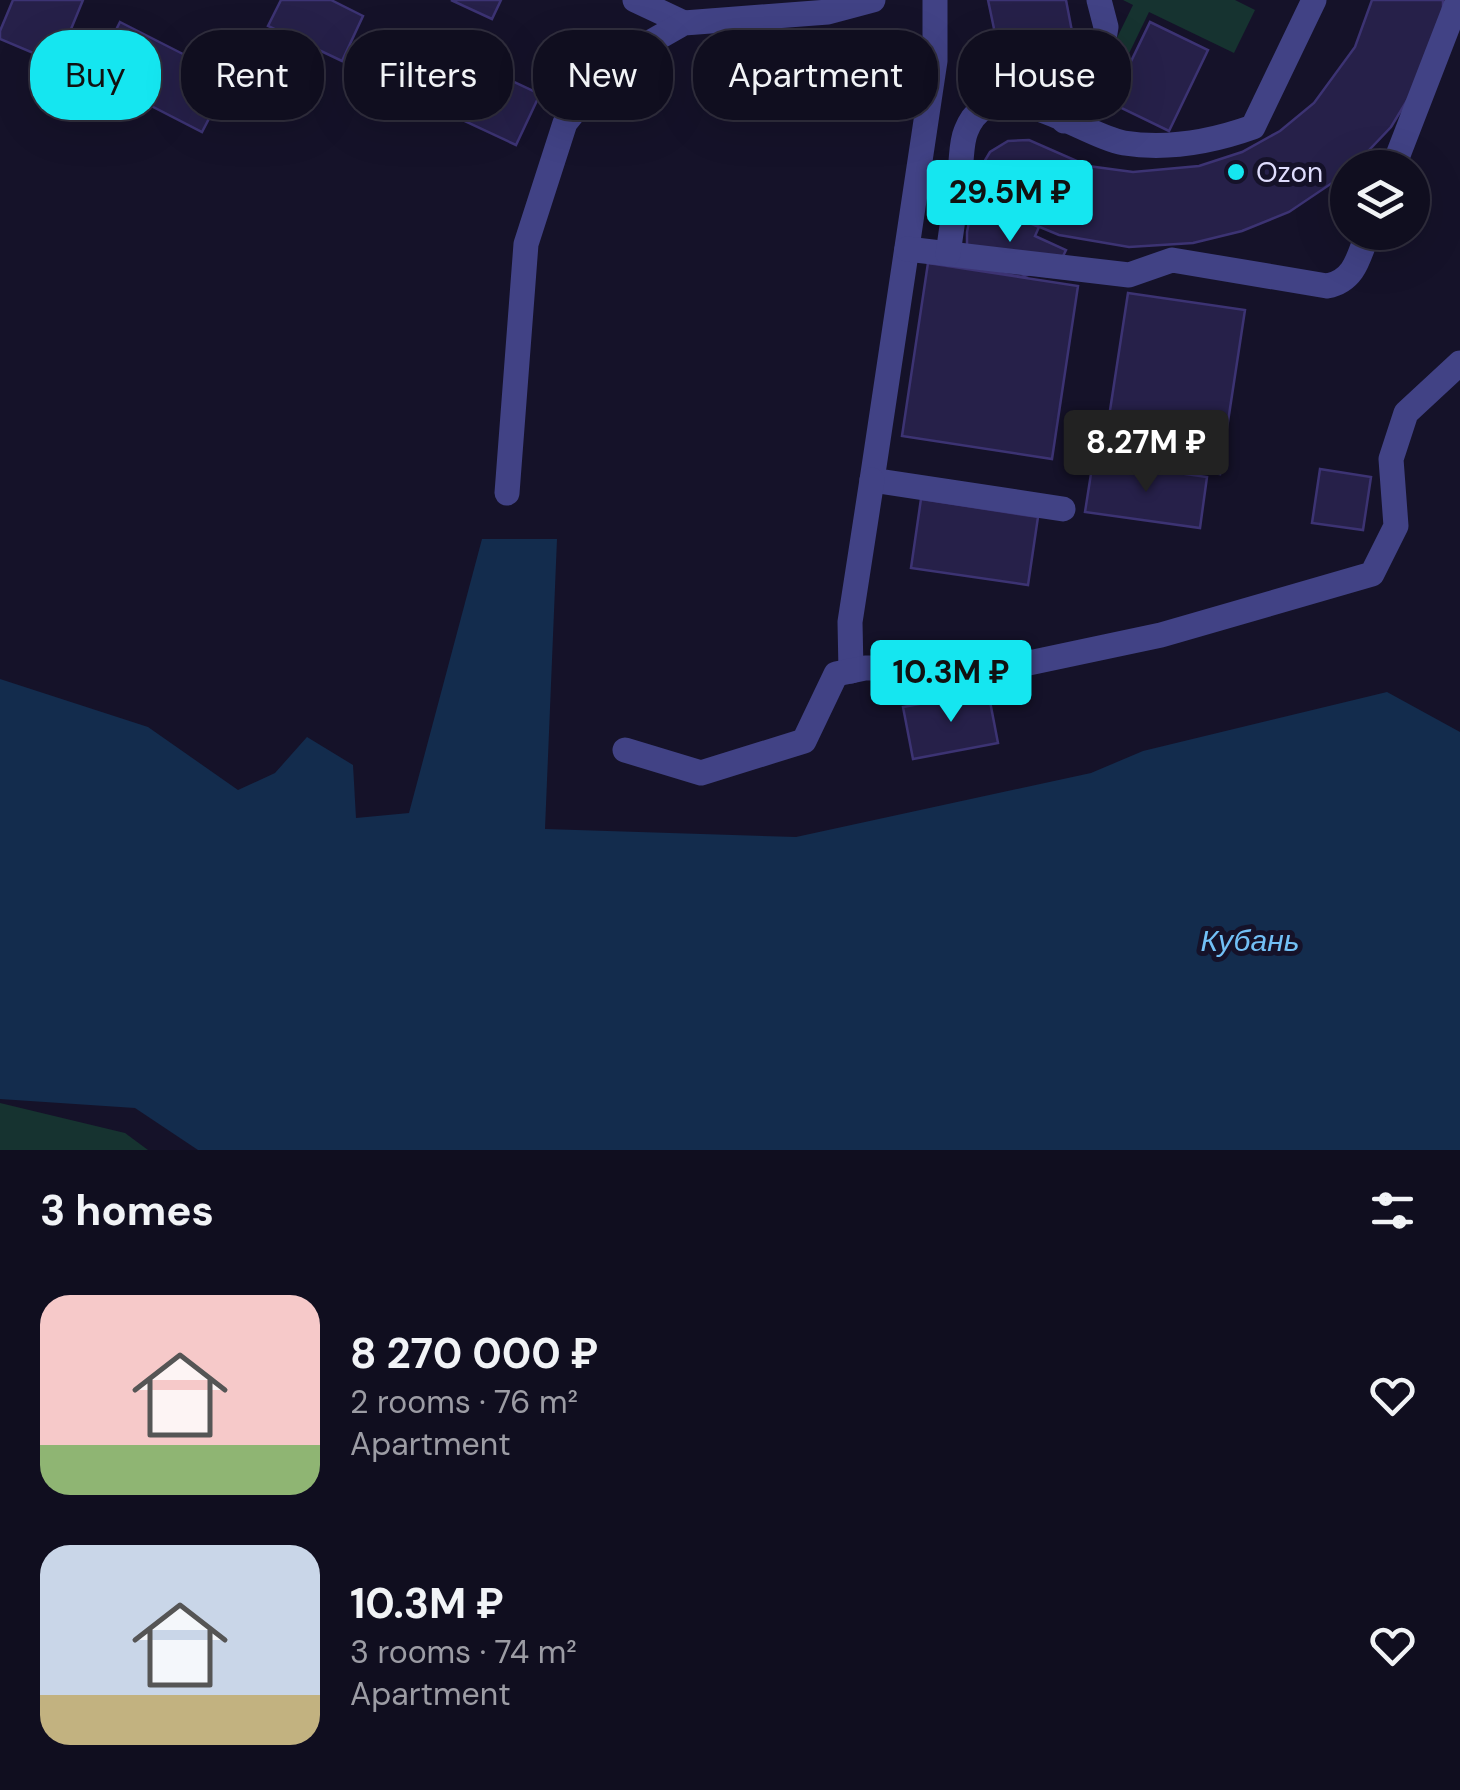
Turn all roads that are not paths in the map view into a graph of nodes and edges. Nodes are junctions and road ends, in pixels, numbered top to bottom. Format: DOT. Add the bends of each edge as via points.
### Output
graph roads {
  1 [pos="635,0"];
  2 [pos="872,0"];
  3 [pos="935,0"];
  4 [pos="1099,0"];
  5 [pos="1314,0"];
  6 [pos="1458,0"];
  7 [pos="684,23"];
  8 [pos="1064,121"];
  9 [pos="1400,150"];
  10 [pos="907,248"];
  11 [pos="1360,250"];
  12 [pos="948,254"];
  13 [pos="1460,363"];
  14 [pos="872,480"];
  15 [pos="507,494"];
  16 [pos="1063,509"];
  17 [pos="851,671"];
  18 [pos="625,750"];
  1 -- 7 [label="lane"];
  2 -- 7 [label="lane" via="828,12"];
  3 -- 10 [label="lane" via="939,118"];
  4 -- 8 [label="lane" via="1104,39"];
  5 -- 8 [label="lane" via="1253,127 1204,142 1152,146 1101,138"];
  6 -- 9 [label="lane"];
  7 -- 15 [label="lane" via="612,64 566,124 526,244"];
  8 -- 12 [label="lane" via="1016,102 989,108 971,122"];
  10 -- 12 [label="lane"];
  10 -- 14 [label="lane"];
  11 -- 12 [label="lane" via="1349,277 1327,286 1172,260 1129,275"];
  13 -- 17 [label="lane" via="1406,413 1391,459 1396,526 1372,574 1160,635 1005,668"];
  14 -- 16 [label="lane"];
  14 -- 17 [label="lane" via="850,622"];
  17 -- 18 [label="lane" via="836,674 804,741 701,772"];
}
